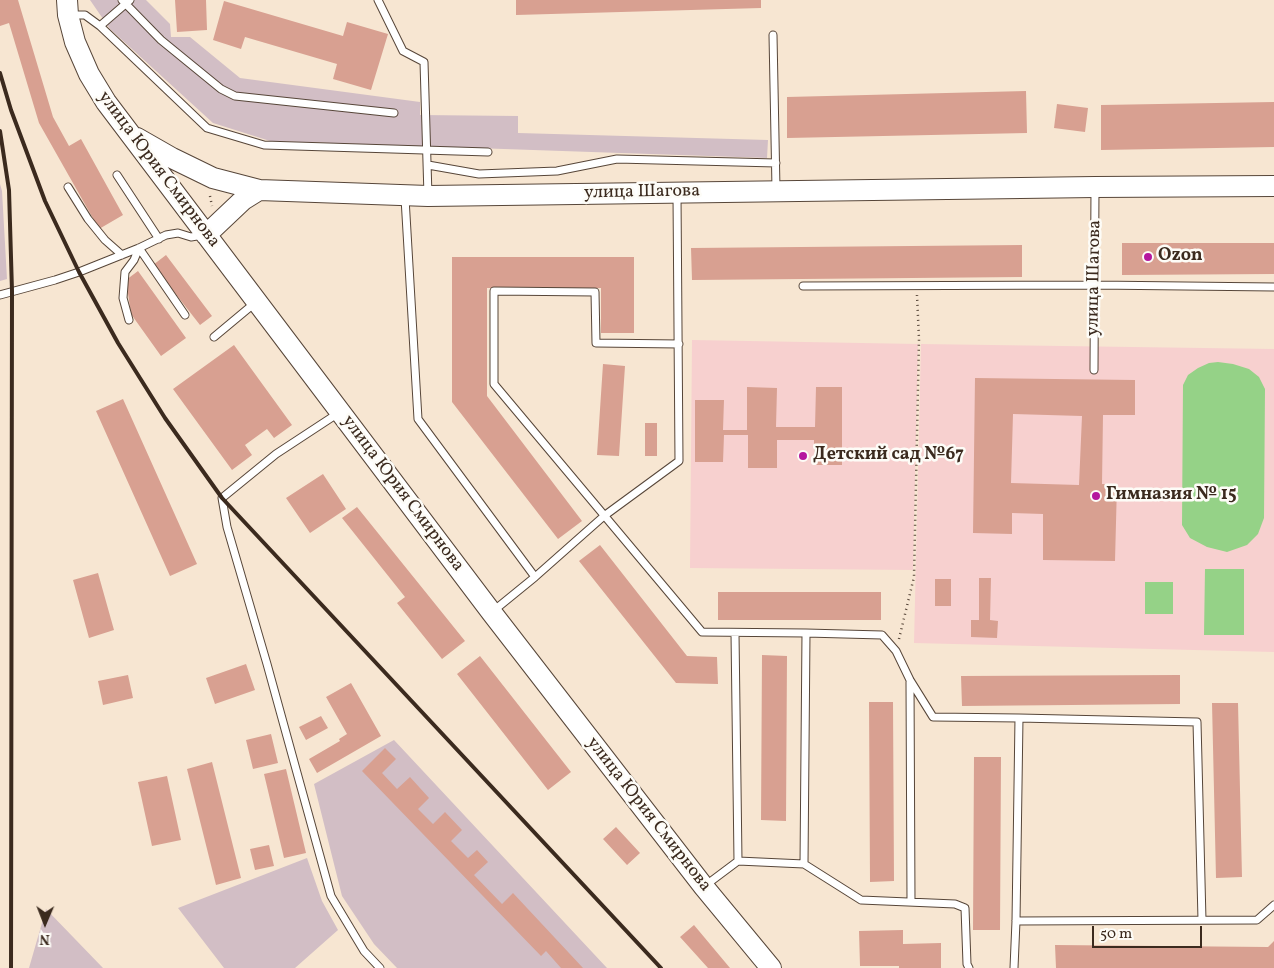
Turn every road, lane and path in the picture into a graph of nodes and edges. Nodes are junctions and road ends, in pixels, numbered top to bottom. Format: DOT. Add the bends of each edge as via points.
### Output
graph roads {
  1 [pos="378,0"];
  2 [pos="126,1"];
  3 [pos="68,7"];
  4 [pos="100,26"];
  5 [pos="773,35"];
  6 [pos="394,113"];
  7 [pos="129,133"];
  8 [pos="427,151"];
  9 [pos="488,152"];
  10 [pos="776,163"];
  11 [pos="428,165"];
  12 [pos="117,175"];
  13 [pos="68,186"];
  14 [pos="1274,186"];
  15 [pos="1095,187"];
  16 [pos="259,190"];
  17 [pos="776,192"];
  18 [pos="677,193"];
  19 [pos="405,195"];
  20 [pos="428,196"];
  21 [pos="206,234"];
  22 [pos="159,239"];
  23 [pos="139,248"];
  24 [pos="122,255"];
  25 [pos="1095,285"];
  26 [pos="803,286"];
  27 [pos="916,286"];
  28 [pos="1274,286"];
  29 [pos="0,295"];
  30 [pos="257,301"];
  31 [pos="185,315"];
  32 [pos="128,320"];
  33 [pos="214,338"];
  34 [pos="679,344"];
  35 [pos="1094,370"];
  36 [pos="340,412"];
  37 [pos="604,516"];
  38 [pos="536,577"];
  39 [pos="492,613"];
  40 [pos="735,633"];
  41 [pos="806,633"];
  42 [pos="896,651"];
  43 [pos="910,680"];
  44 [pos="1019,718"];
  45 [pos="738,861"];
  46 [pos="804,864"];
  47 [pos="704,887"];
  48 [pos="911,901"];
  49 [pos="1274,905"];
  50 [pos="1202,920"];
  51 [pos="1016,921"];
  52 [pos="380,968"];
  53 [pos="771,968"];
  54 [pos="969,968"];
  55 [pos="1014,968"];
  1 -- 8 [label="lane" via="403,50 424,62"];
  2 -- 4 [label="lane"];
  2 -- 6 [label="lane" via="161,40 221,89 235,96"];
  3 -- 4 [label="lane"];
  3 -- 7 [label="main road, улица Юрия Смирнова" via="75,42 89,74"];
  4 -- 8 [label="lane" via="207,128 264,144"];
  5 -- 10 [label="lane"];
  7 -- 16 [label="main road, улица Шагова" via="213,178"];
  7 -- 21 [label="main road, улица Юрия Смирнова"];
  8 -- 9 [label="lane"];
  8 -- 11 [label="lane"];
  10 -- 11 [label="lane" via="617,159 557,171 479,174"];
  10 -- 17 [label="lane"];
  11 -- 20 [label="lane"];
  12 -- 22 [label="lane"];
  13 -- 24 [label="lane" via="88,219"];
  14 -- 15 [label="main road, улица Шагова"];
  15 -- 17 [label="main road, улица Шагова"];
  15 -- 25 [label="lane, улица Шагова"];
  16 -- 19 [label="main road, улица Шагова"];
  16 -- 21 [label="main road" via="243,200"];
  17 -- 18 [label="main road, улица Шагова"];
  18 -- 20 [label="main road, улица Шагова"];
  18 -- 34 [label="lane"];
  19 -- 20 [label="main road, улица Шагова"];
  19 -- 38 [label="lane" via="418,419"];
  21 -- 22 [label="lane" via="191,237 178,233"];
  21 -- 30 [label="main road, улица Юрия Смирнова"];
  22 -- 23 [label="lane"];
  23 -- 24 [label="lane"];
  23 -- 31 [label="lane"];
  23 -- 32 [label="lane" via="124,272 123,298"];
  24 -- 29 [label="lane" via="55,280"];
  25 -- 27 [label="lane"];
  25 -- 28 [label="lane"];
  25 -- 35 [label="lane, улица Шагова"];
  26 -- 27 [label="lane"];
  27 -- 42 [label="path" via="919,339 914,577"];
  30 -- 33 [label="lane"];
  30 -- 36 [label="main road, улица Юрия Смирнова"];
  34 -- 37 [label="lane" via="679,461"];
  34 -- 37 [label="lane" via="596,343 595,292 494,291 494,384"];
  36 -- 39 [label="main road, улица Юрия Смирнова"];
  36 -- 52 [label="lane" via="276,454 222,498 227,527 331,896 364,951"];
  37 -- 38 [label="lane"];
  37 -- 40 [label="lane" via="702,632"];
  38 -- 39 [label="lane"];
  39 -- 47 [label="main road, улица Юрия Смирнова"];
  40 -- 41 [label="lane"];
  40 -- 45 [label="lane"];
  41 -- 42 [label="lane" via="882,635"];
  41 -- 46 [label="lane"];
  42 -- 43 [label="lane"];
  43 -- 44 [label="lane" via="932,717"];
  43 -- 48 [label="lane"];
  44 -- 50 [label="lane" via="1197,722"];
  44 -- 51 [label="lane"];
  45 -- 46 [label="lane"];
  45 -- 47 [label="lane"];
  46 -- 48 [label="lane" via="861,900"];
  47 -- 53 [label="main road, улица Юрия Смирнова"];
  48 -- 54 [label="lane" via="955,904 965,908"];
  49 -- 50 [label="lane" via="1257,920"];
  50 -- 51 [label="lane"];
  51 -- 55 [label="lane"];
}
